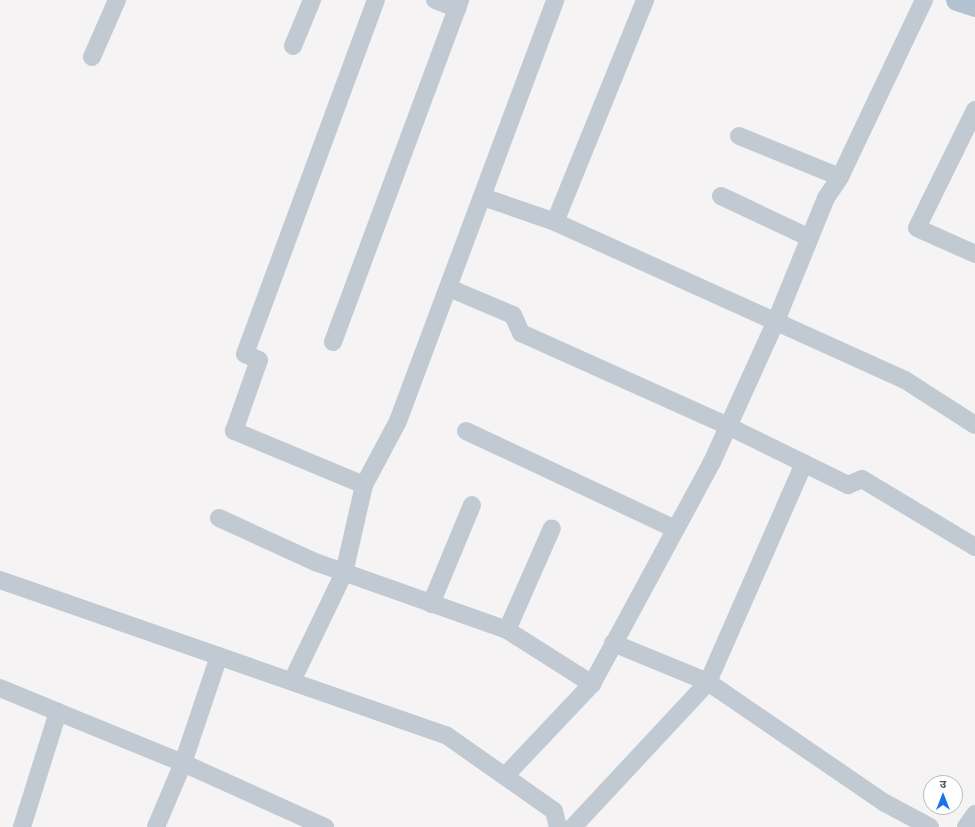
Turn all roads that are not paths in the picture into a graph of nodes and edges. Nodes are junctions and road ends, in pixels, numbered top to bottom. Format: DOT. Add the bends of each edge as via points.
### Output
graph roads {
  1 [pos="117,0"];
  2 [pos="312,0"];
  3 [pos="376,0"];
  4 [pos="435,0"];
  5 [pos="556,0"];
  6 [pos="645,0"];
  7 [pos="924,0"];
  8 [pos="957,0"];
  9 [pos="458,4"];
  10 [pos="975,6"];
  11 [pos="293,46"];
  12 [pos="92,57"];
  13 [pos="975,110"];
  14 [pos="739,136"];
  15 [pos="840,177"];
  16 [pos="721,196"];
  17 [pos="483,197"];
  18 [pos="555,222"];
  19 [pos="810,238"];
  20 [pos="975,254"];
  21 [pos="449,288"];
  22 [pos="776,321"];
  23 [pos="333,342"];
  24 [pos="975,425"];
  25 [pos="728,426"];
  26 [pos="466,431"];
  27 [pos="804,464"];
  28 [pos="364,485"];
  29 [pos="472,504"];
  30 [pos="219,518"];
  31 [pos="552,528"];
  32 [pos="675,529"];
  33 [pos="975,547"];
  34 [pos="344,573"];
  35 [pos="0,580"];
  36 [pos="431,604"];
  37 [pos="507,630"];
  38 [pos="613,643"];
  39 [pos="219,656"];
  40 [pos="292,681"];
  41 [pos="708,682"];
  42 [pos="592,684"];
  43 [pos="0,688"];
  44 [pos="58,712"];
  45 [pos="183,763"];
  46 [pos="504,776"];
  47 [pos="975,814"];
  48 [pos="22,827"];
  49 [pos="156,827"];
  50 [pos="325,827"];
  51 [pos="558,827"];
  52 [pos="573,827"];
  53 [pos="930,827"];
  54 [pos="966,827"];
  1 -- 12 [label="street"];
  2 -- 11 [label="street"];
  3 -- 28 [label="street" via="245,354 259,360 234,431"];
  4 -- 9 [label="street"];
  5 -- 17 [label="street"];
  6 -- 18 [label="street"];
  7 -- 15 [label="street"];
  8 -- 10 [label="main road"];
  9 -- 23 [label="street"];
  13 -- 20 [label="street" via="917,228"];
  14 -- 15 [label="street"];
  15 -- 19 [label="street" via="826,198"];
  16 -- 19 [label="street"];
  17 -- 18 [label="street"];
  17 -- 21 [label="street"];
  18 -- 22 [label="street"];
  19 -- 22 [label="street"];
  21 -- 25 [label="street" via="513,315 521,333"];
  21 -- 28 [label="street" via="398,421"];
  22 -- 24 [label="street" via="906,380"];
  22 -- 25 [label="street"];
  25 -- 27 [label="street"];
  25 -- 32 [label="street"];
  26 -- 32 [label="street"];
  27 -- 33 [label="street" via="848,486 862,479"];
  27 -- 41 [label="street"];
  28 -- 34 [label="street"];
  29 -- 36 [label="street"];
  30 -- 34 [label="street"];
  31 -- 37 [label="street"];
  32 -- 38 [label="street"];
  34 -- 36 [label="street"];
  34 -- 40 [label="street"];
  35 -- 39 [label="street"];
  36 -- 37 [label="street"];
  37 -- 42 [label="street"];
  38 -- 41 [label="street"];
  38 -- 42 [label="street"];
  39 -- 40 [label="street"];
  39 -- 45 [label="street"];
  40 -- 46 [label="street" via="446,735"];
  41 -- 52 [label="street"];
  41 -- 53 [label="street" via="885,803"];
  42 -- 46 [label="street"];
  43 -- 44 [label="street"];
  44 -- 45 [label="street"];
  44 -- 48 [label="street"];
  45 -- 49 [label="street"];
  45 -- 50 [label="street"];
  46 -- 51 [label="street" via="554,811"];
  47 -- 54 [label="street"];
}
